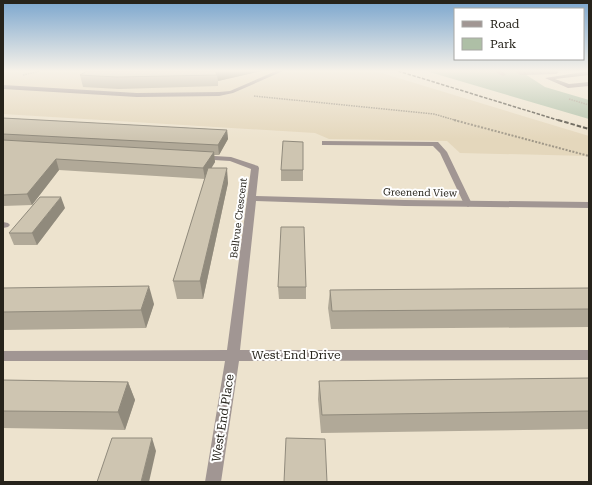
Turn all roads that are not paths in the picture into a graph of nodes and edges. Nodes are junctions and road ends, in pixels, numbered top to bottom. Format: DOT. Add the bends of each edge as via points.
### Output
graph roads {
  1 [pos="114,94"];
  2 [pos="220,94"];
  3 [pos="324,143"];
  4 [pos="192,157"];
  5 [pos="251,198"];
  6 [pos="468,204"];
  7 [pos="589,205"];
  8 [pos="233,355"];
  9 [pos="589,355"];
  10 [pos="3,356"];
  11 [pos="213,482"];
  1 -- 2 [label="street"];
  3 -- 6 [label="street" via="435,144 443,152"];
  4 -- 5 [label="street, Bellvue Crescent" via="231,159 255,168"];
  5 -- 6 [label="street, Greenend View"];
  5 -- 8 [label="street, Bellvue Crescent"];
  6 -- 7 [label="street, Greenend View"];
  8 -- 9 [label="street, West End Drive"];
  8 -- 10 [label="street, West End Drive"];
  8 -- 11 [label="street, West End Place"];
}
